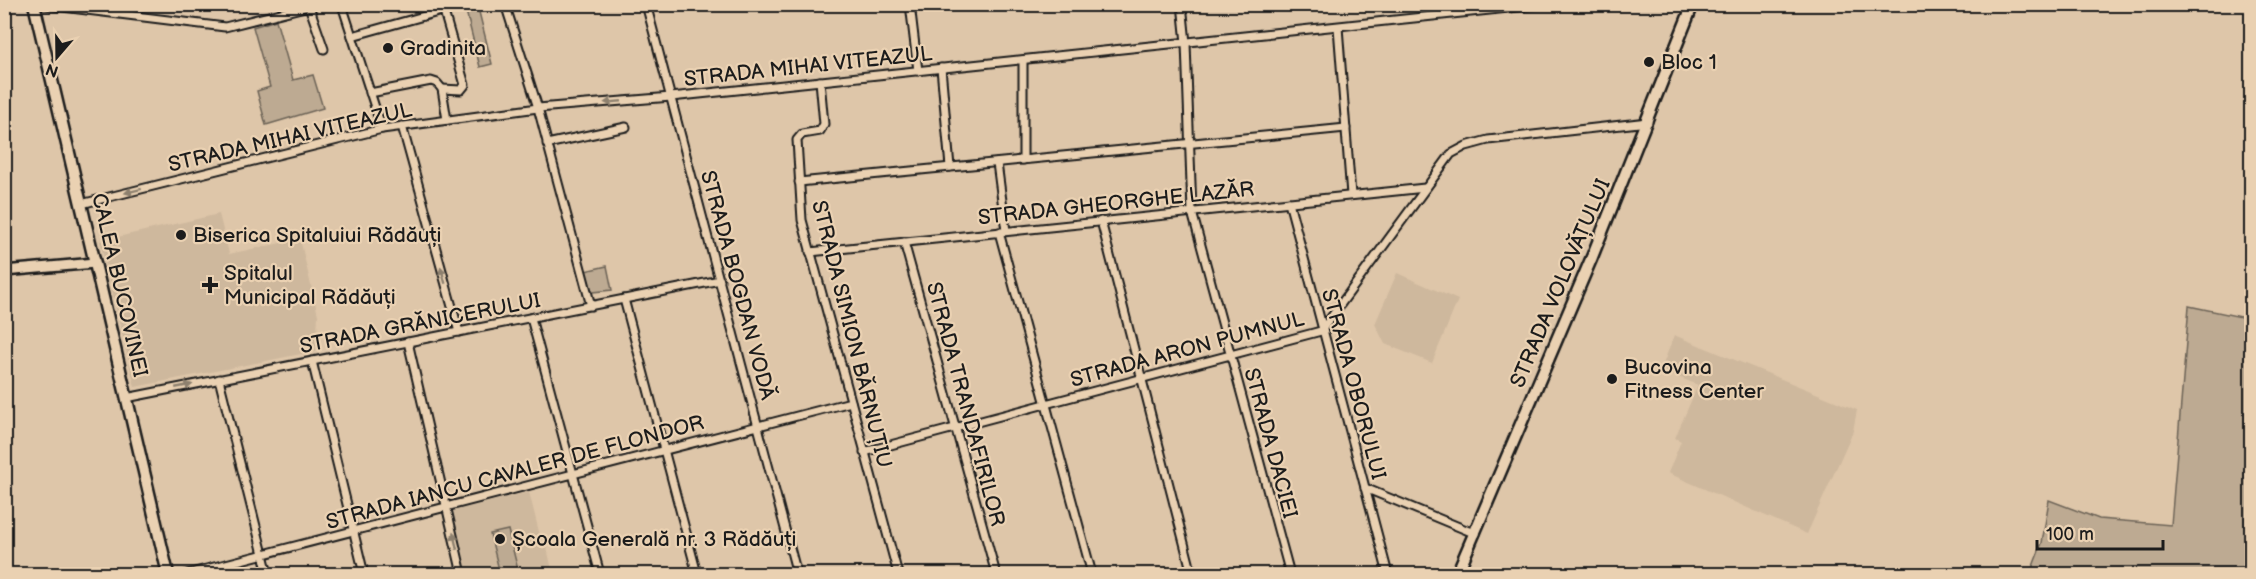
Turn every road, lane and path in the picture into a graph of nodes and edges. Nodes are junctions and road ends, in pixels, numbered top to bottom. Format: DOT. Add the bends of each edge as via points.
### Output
graph roads {
  1 [pos="36,4"];
  2 [pos="339,4"];
  3 [pos="467,4"];
  4 [pos="505,4"];
  5 [pos="646,4"];
  6 [pos="910,4"];
  7 [pos="1182,4"];
  8 [pos="1461,4"];
  9 [pos="1546,4"];
  10 [pos="1694,4"];
  11 [pos="313,5"];
  12 [pos="444,12"];
  13 [pos="1461,14"];
  14 [pos="1338,27"];
  15 [pos="352,36"];
  16 [pos="1186,42"];
  17 [pos="324,49"];
  18 [pos="1023,60"];
  19 [pos="941,68"];
  20 [pos="918,71"];
  21 [pos="820,81"];
  22 [pos="442,89"];
  23 [pos="370,93"];
  24 [pos="671,97"];
  25 [pos="538,108"];
  26 [pos="447,120"];
  27 [pos="1647,122"];
  28 [pos="402,126"];
  29 [pos="626,128"];
  30 [pos="1346,128"];
  31 [pos="382,129"];
  32 [pos="547,144"];
  33 [pos="1191,144"];
  34 [pos="1023,160"];
  35 [pos="997,163"];
  36 [pos="950,167"];
  37 [pos="799,182"];
  38 [pos="1425,188"];
  39 [pos="1351,195"];
  40 [pos="1289,202"];
  41 [pos="81,204"];
  42 [pos="1192,212"];
  43 [pos="1101,221"];
  44 [pos="1003,231"];
  45 [pos="904,242"];
  46 [pos="810,252"];
  47 [pos="95,263"];
  48 [pos="4,271"];
  49 [pos="720,280"];
  50 [pos="624,299"];
  51 [pos="591,306"];
  52 [pos="531,318"];
  53 [pos="1322,331"];
  54 [pos="459,332"];
  55 [pos="408,342"];
  56 [pos="1230,355"];
  57 [pos="312,361"];
  58 [pos="1142,378"];
  59 [pos="219,380"];
  60 [pos="126,398"];
  61 [pos="851,402"];
  62 [pos="1046,404"];
  63 [pos="758,426"];
  64 [pos="955,428"];
  65 [pos="664,450"];
  66 [pos="864,452"];
  67 [pos="573,474"];
  68 [pos="1365,488"];
  69 [pos="447,507"];
  70 [pos="353,531"];
  71 [pos="1476,534"];
  72 [pos="263,555"];
  73 [pos="168,574"];
  74 [pos="187,574"];
  75 [pos="268,574"];
  76 [pos="364,574"];
  77 [pos="462,574"];
  78 [pos="600,574"];
  79 [pos="698,574"];
  80 [pos="797,574"];
  81 [pos="897,574"];
  82 [pos="996,574"];
  83 [pos="1092,574"];
  84 [pos="1192,574"];
  85 [pos="1290,574"];
  86 [pos="1388,574"];
  87 [pos="1457,574"];
  1 -- 11 [label="street" via="225,27"];
  1 -- 41 [label="main road, CALEA BUCOVINEI"];
  2 -- 15 [label="street"];
  3 -- 12 [label="street"];
  4 -- 25 [label="street"];
  5 -- 24 [label="street, STRADA BOGDAN VODĂ"];
  6 -- 20 [label="street"];
  7 -- 16 [label="street, STRADA DACIEI"];
  8 -- 13 [label="street"];
  9 -- 13 [label="street, STRADA MIHAI VITEAZUL"];
  10 -- 27 [label="main road, STRADA VOLOVĂȚULUI"];
  11 -- 17 [label="street"];
  12 -- 15 [label="street"];
  12 -- 22 [label="street" via="465,85 461,90"];
  13 -- 14 [label="street, STRADA MIHAI VITEAZUL"];
  14 -- 16 [label="street, STRADA MIHAI VITEAZUL"];
  14 -- 30 [label="street"];
  15 -- 23 [label="street"];
  16 -- 18 [label="street, STRADA MIHAI VITEAZUL"];
  16 -- 33 [label="street, STRADA DACIEI"];
  18 -- 19 [label="street, STRADA MIHAI VITEAZUL"];
  18 -- 34 [label="street"];
  19 -- 20 [label="street, STRADA MIHAI VITEAZUL"];
  19 -- 36 [label="street"];
  20 -- 21 [label="street, STRADA MIHAI VITEAZUL"];
  21 -- 24 [label="street, STRADA MIHAI VITEAZUL"];
  21 -- 37 [label="street, STRADA SIMION BĂRNUȚIU" via="824,124 820,131 802,134 797,140"];
  22 -- 23 [label="street" via="430,81"];
  22 -- 26 [label="street"];
  23 -- 31 [label="street"];
  24 -- 25 [label="street, STRADA MIHAI VITEAZUL, one-way"];
  24 -- 49 [label="street, STRADA BOGDAN VODĂ"];
  25 -- 26 [label="street, STRADA MIHAI VITEAZUL"];
  25 -- 32 [label="street"];
  26 -- 28 [label="street, STRADA MIHAI VITEAZUL"];
  27 -- 38 [label="street, STRADA ARON PUMNUL" via="1488,140 1466,146 1451,154"];
  27 -- 71 [label="main road, STRADA VOLOVĂȚULUI"];
  28 -- 31 [label="street, STRADA MIHAI VITEAZUL"];
  54 -- 28 [label="street, one-way"];
  29 -- 32 [label="street"];
  30 -- 33 [label="street"];
  30 -- 39 [label="street"];
  31 -- 41 [label="street, STRADA MIHAI VITEAZUL, one-way"];
  32 -- 51 [label="street"];
  33 -- 34 [label="street"];
  33 -- 42 [label="street, STRADA DACIEI"];
  34 -- 35 [label="street"];
  35 -- 36 [label="street"];
  35 -- 44 [label="street"];
  36 -- 37 [label="street"];
  37 -- 46 [label="street, STRADA SIMION BĂRNUȚIU"];
  38 -- 39 [label="street, STRADA GHEORGHE LAZĂR"];
  38 -- 53 [label="street, STRADA ARON PUMNUL"];
  39 -- 40 [label="street, STRADA GHEORGHE LAZĂR"];
  40 -- 42 [label="street, STRADA GHEORGHE LAZĂR"];
  40 -- 53 [label="street, STRADA OBORULUI"];
  41 -- 47 [label="main road, CALEA BUCOVINEI"];
  42 -- 43 [label="street, STRADA GHEORGHE LAZĂR"];
  42 -- 56 [label="street, STRADA DACIEI"];
  43 -- 44 [label="street, STRADA GHEORGHE LAZĂR"];
  43 -- 58 [label="street"];
  44 -- 45 [label="street, STRADA GHEORGHE LAZĂR"];
  44 -- 62 [label="street"];
  45 -- 46 [label="street, STRADA GHEORGHE LAZĂR"];
  45 -- 64 [label="street, STRADA TRANDAFIRILOR"];
  46 -- 61 [label="street, STRADA SIMION BĂRNUȚIU"];
  47 -- 48 [label="street"];
  47 -- 60 [label="main road, CALEA BUCOVINEI"];
  49 -- 50 [label="street, STRADA GRĂNICERULUI"];
  49 -- 63 [label="street, STRADA BOGDAN VODĂ"];
  50 -- 51 [label="street, STRADA GRĂNICERULUI"];
  50 -- 65 [label="street"];
  51 -- 52 [label="street, STRADA GRĂNICERULUI"];
  52 -- 54 [label="street, STRADA GRĂNICERULUI"];
  52 -- 67 [label="street"];
  53 -- 56 [label="street, STRADA ARON PUMNUL"];
  53 -- 68 [label="street, STRADA OBORULUI"];
  54 -- 55 [label="street, STRADA GRĂNICERULUI"];
  55 -- 57 [label="street, STRADA GRĂNICERULUI"];
  55 -- 69 [label="street"];
  56 -- 58 [label="street, STRADA ARON PUMNUL"];
  56 -- 85 [label="street, STRADA DACIEI"];
  57 -- 59 [label="street, STRADA GRĂNICERULUI"];
  57 -- 70 [label="street"];
  58 -- 62 [label="street, STRADA ARON PUMNUL"];
  58 -- 84 [label="street"];
  60 -- 59 [label="street, STRADA GRĂNICERULUI, one-way"];
  59 -- 72 [label="street"];
  60 -- 73 [label="main road, CALEA BUCOVINEI"];
  61 -- 63 [label="street, STRADA IANCU CAVALER DE FLONDOR"];
  61 -- 66 [label="street, STRADA SIMION BĂRNUȚIU"];
  62 -- 64 [label="street, STRADA ARON PUMNUL"];
  62 -- 83 [label="street"];
  63 -- 65 [label="street, STRADA IANCU CAVALER DE FLONDOR"];
  63 -- 80 [label="street, STRADA BOGDAN VODĂ"];
  64 -- 66 [label="street, STRADA ARON PUMNUL"];
  64 -- 82 [label="street, STRADA TRANDAFIRILOR"];
  65 -- 67 [label="street, STRADA IANCU CAVALER DE FLONDOR"];
  65 -- 79 [label="street"];
  66 -- 81 [label="street, STRADA SIMION BĂRNUȚIU"];
  67 -- 69 [label="street, STRADA IANCU CAVALER DE FLONDOR"];
  67 -- 78 [label="street"];
  68 -- 71 [label="street"];
  68 -- 86 [label="street, STRADA OBORULUI"];
  69 -- 70 [label="street, STRADA IANCU CAVALER DE FLONDOR"];
  77 -- 69 [label="street, one-way"];
  70 -- 72 [label="street, STRADA IANCU CAVALER DE FLONDOR"];
  70 -- 76 [label="street"];
  71 -- 87 [label="main road, STRADA VOLOVĂȚULUI"];
  72 -- 74 [label="street, STRADA IANCU CAVALER DE FLONDOR"];
  72 -- 75 [label="street"];
}
